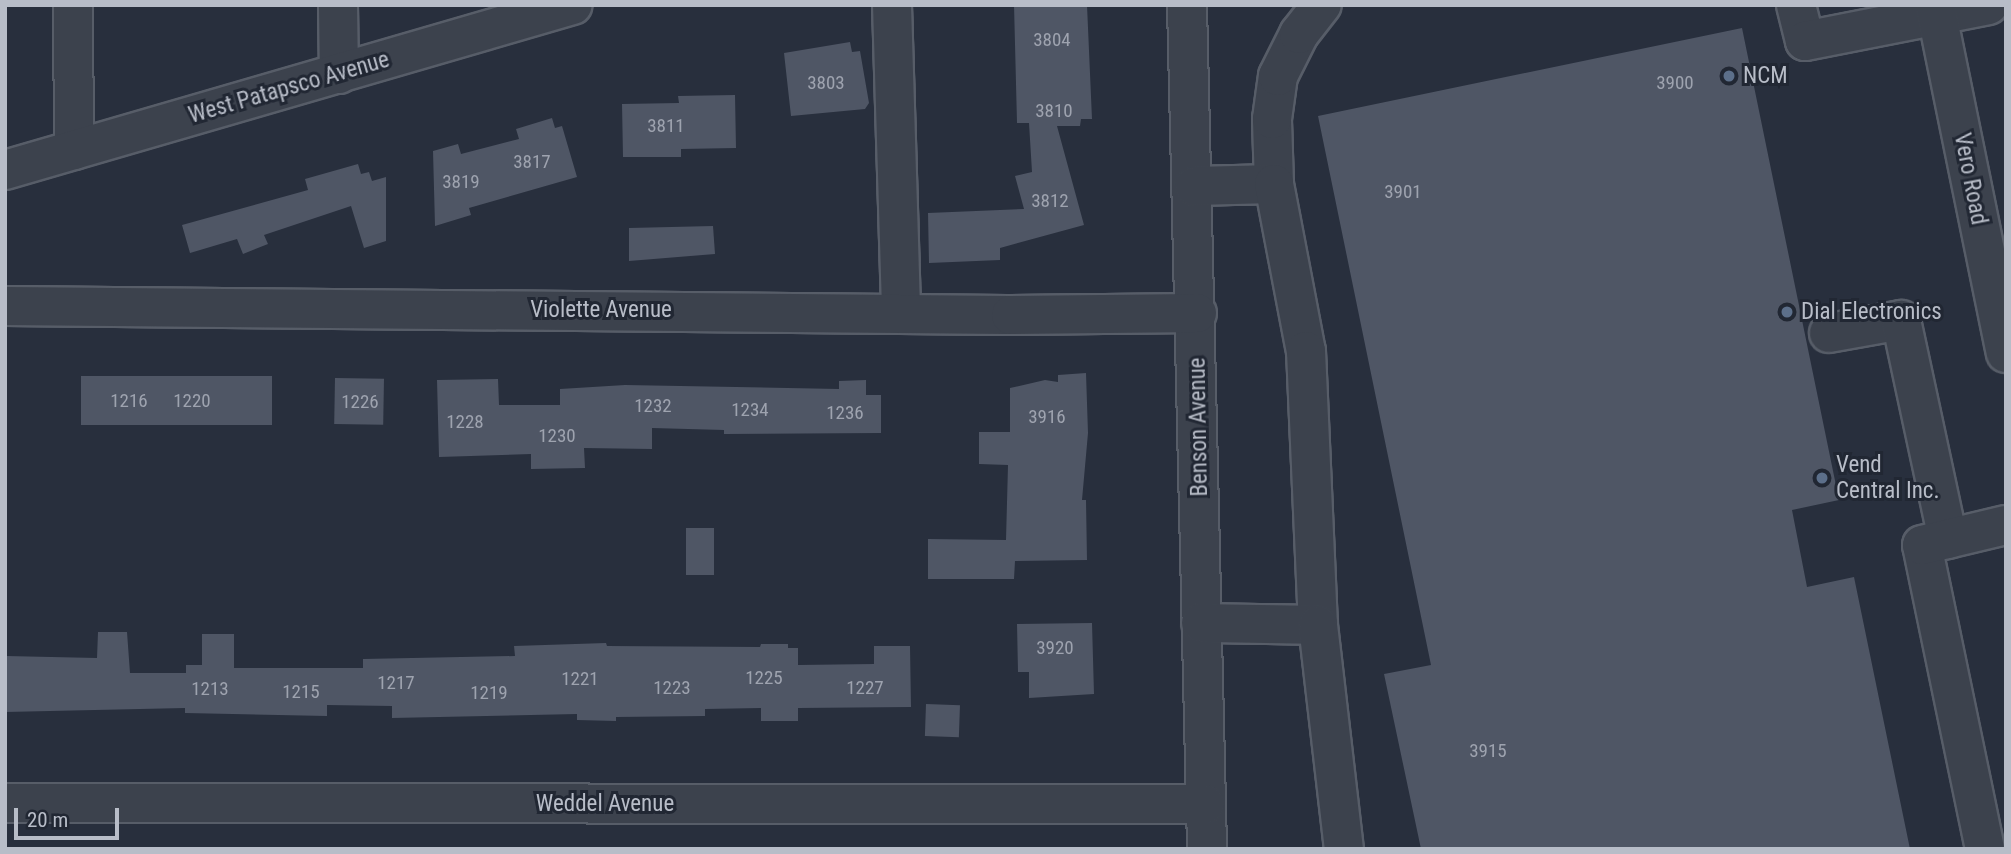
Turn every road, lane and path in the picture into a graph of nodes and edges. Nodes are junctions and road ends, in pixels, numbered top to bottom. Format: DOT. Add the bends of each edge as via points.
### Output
graph roads {
  1 [pos="73,5"];
  2 [pos="338,5"];
  3 [pos="573,5"];
  4 [pos="892,5"];
  5 [pos="1187,5"];
  6 [pos="1322,5"];
  7 [pos="1796,5"];
  8 [pos="1989,5"];
  9 [pos="1936,10"];
  10 [pos="339,74"];
  11 [pos="74,150"];
  12 [pos="5,170"];
  13 [pos="1274,184"];
  14 [pos="1194,186"];
  15 [pos="5,306"];
  16 [pos="901,312"];
  17 [pos="1197,313"];
  18 [pos="1829,333"];
  19 [pos="2006,353"];
  20 [pos="2006,525"];
  21 [pos="1948,539"];
  22 [pos="1201,623"];
  23 [pos="1318,625"];
  24 [pos="5,803"];
  25 [pos="1205,804"];
  26 [pos="1207,849"];
  27 [pos="1344,849"];
  28 [pos="1985,849"];
  1 -- 11 [label="street"];
  2 -- 10 [label="street"];
  3 -- 10 [label="street, West Patapsco Avenue"];
  4 -- 16 [label="street"];
  5 -- 14 [label="street, Benson Avenue"];
  6 -- 13 [label="street" via="1299,33 1278,76 1272,120"];
  7 -- 9 [label="street" via="1805,41"];
  8 -- 9 [label="street"];
  9 -- 19 [label="street, Vero Road"];
  10 -- 11 [label="street, West Patapsco Avenue"];
  11 -- 12 [label="street, West Patapsco Avenue"];
  13 -- 14 [label="street"];
  13 -- 23 [label="street" via="1306,351"];
  14 -- 17 [label="street, Benson Avenue"];
  15 -- 16 [label="street, Violette Avenue"];
  16 -- 17 [label="street, Violette Avenue"];
  17 -- 22 [label="street, Benson Avenue"];
  18 -- 21 [label="street" via="1901,320"];
  20 -- 21 [label="street"];
  21 -- 28 [label="street" via="1922,545"];
  22 -- 23 [label="street"];
  22 -- 25 [label="street, Benson Avenue"];
  23 -- 27 [label="street"];
  24 -- 25 [label="street, Weddel Avenue"];
  25 -- 26 [label="street, Benson Avenue"];
}
